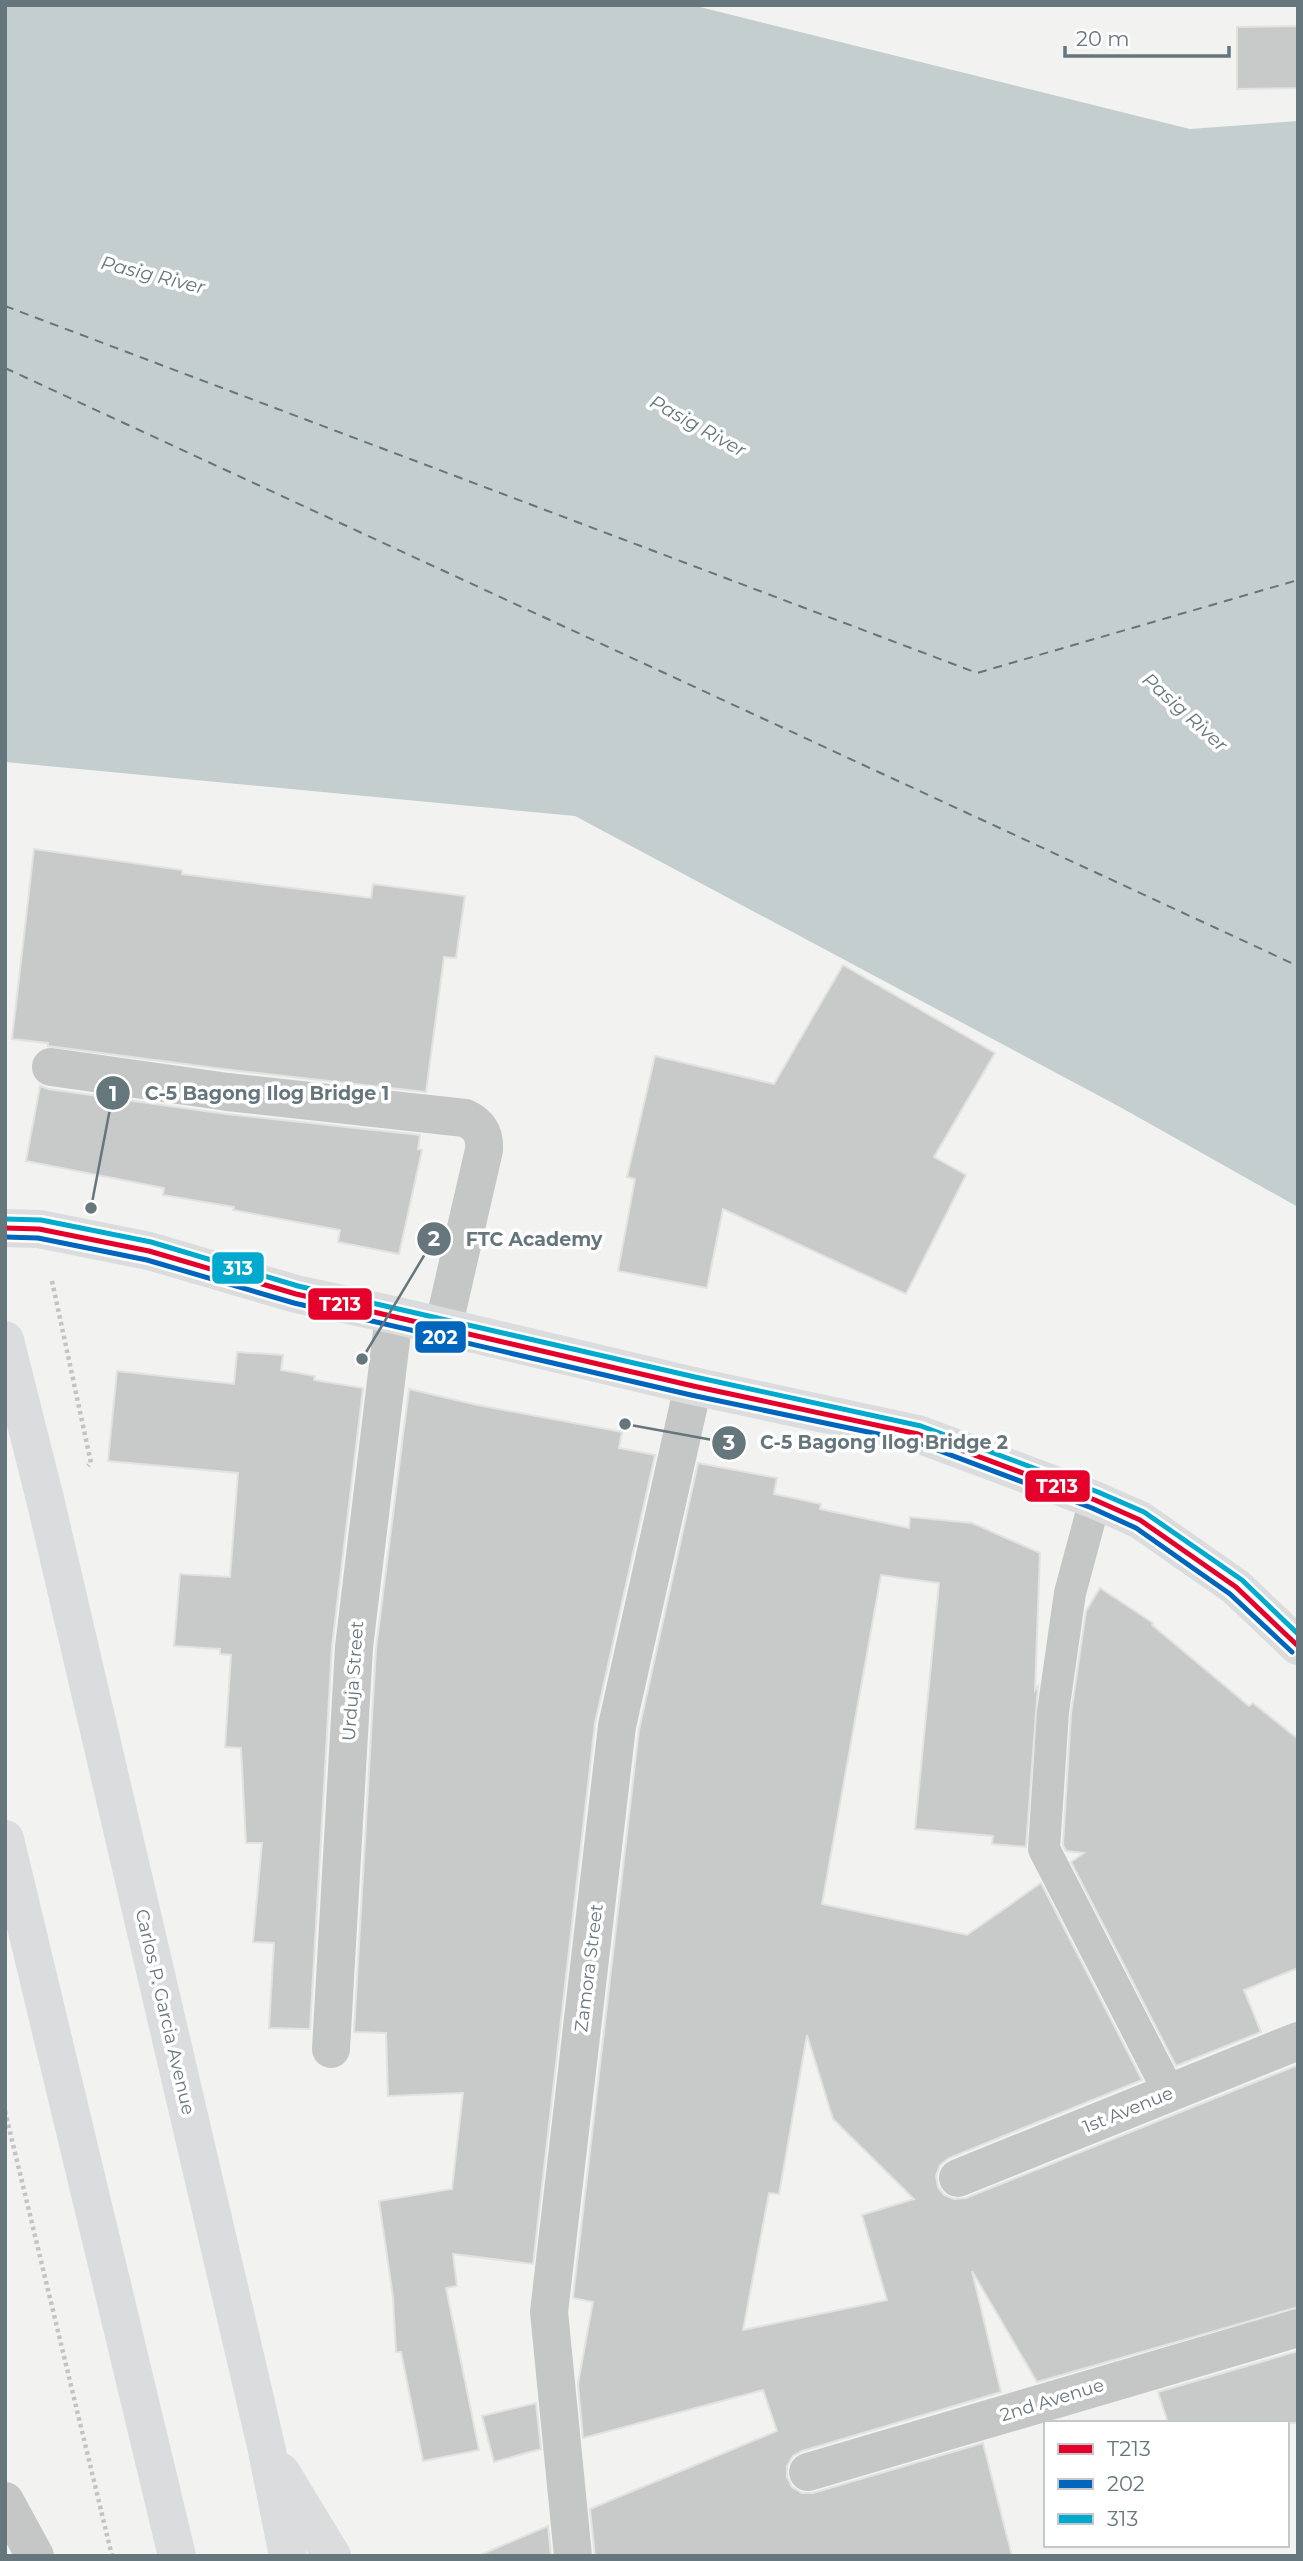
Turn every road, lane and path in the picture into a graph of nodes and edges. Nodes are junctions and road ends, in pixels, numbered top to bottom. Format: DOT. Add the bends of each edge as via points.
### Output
graph roads {
  1 [pos="51,1067"];
  2 [pos="22,1229"];
  3 [pos="394,1315"];
  4 [pos="443,1328"];
  5 [pos="5,1340"];
  6 [pos="693,1386"];
  7 [pos="91,1463"];
  8 [pos="1095,1500"];
  9 [pos="1298,1646"];
  10 [pos="5,1839"];
  11 [pos="1298,2041"];
  12 [pos="331,2049"];
  13 [pos="1170,2094"];
  14 [pos="5,2111"];
  15 [pos="958,2178"];
  16 [pos="1298,2328"];
  17 [pos="266,2446"];
  18 [pos="808,2472"];
  19 [pos="5,2501"];
  20 [pos="35,2556"];
  21 [pos="112,2556"];
  22 [pos="177,2556"];
  23 [pos="288,2556"];
  24 [pos="332,2556"];
  25 [pos="573,2556"];
  1 -- 4 [label="street" via="475,1122 485,1139 484,1150"];
  2 -- 3 [label="main road" via="149,1251 296,1294"];
  2 -- 7 [label="path"];
  3 -- 4 [label="main road"];
  3 -- 12 [label="street, Urduja Street" via="354,1647"];
  4 -- 6 [label="main road"];
  5 -- 17 [label="main road, Carlos P. Garcia Avenue"];
  6 -- 8 [label="main road" via="918,1434"];
  6 -- 25 [label="street, Zamora Street" via="617,1726 549,2312"];
  8 -- 9 [label="main road" via="1140,1520 1236,1587"];
  8 -- 13 [label="lane" via="1070,1593 1053,1712 1044,1849"];
  10 -- 22 [label="main road"];
  11 -- 13 [label="street, 1st Avenue"];
  13 -- 15 [label="street, 1st Avenue"];
  14 -- 21 [label="path"];
  16 -- 18 [label="street, 2nd Avenue"];
  17 -- 23 [label="main road, Carlos P. Garcia Avenue"];
  17 -- 24 [label="main road"];
  19 -- 20 [label="street"];
}
